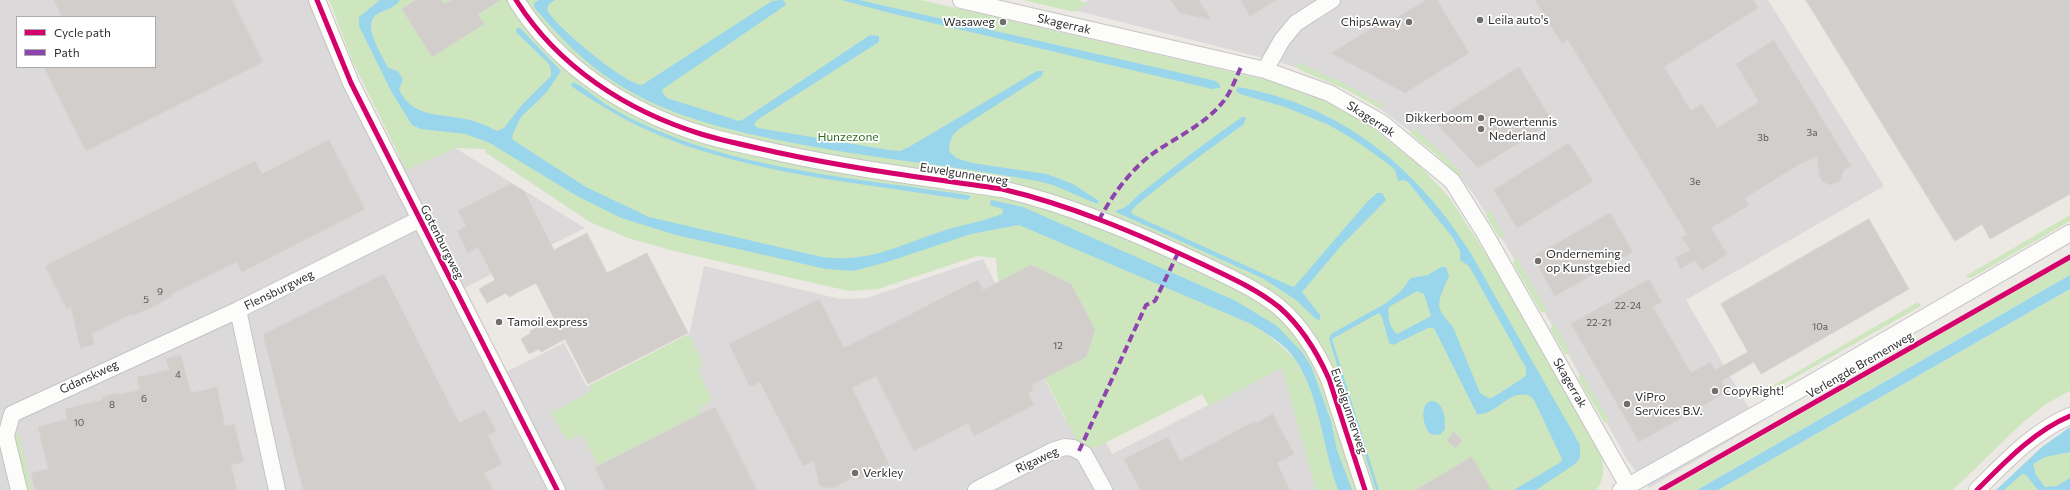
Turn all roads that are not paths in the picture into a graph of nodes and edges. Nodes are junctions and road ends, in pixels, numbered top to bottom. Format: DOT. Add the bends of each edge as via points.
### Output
graph roads {
  1 [pos="317,0"];
  2 [pos="516,0"];
  3 [pos="961,0"];
  4 [pos="1332,0"];
  5 [pos="1266,70"];
  6 [pos="420,219"];
  7 [pos="2070,233"];
  8 [pos="238,310"];
  9 [pos="2070,416"];
  10 [pos="1625,488"];
  11 [pos="19,490"];
  12 [pos="277,490"];
  13 [pos="557,490"];
  14 [pos="976,490"];
  15 [pos="1104,490"];
  16 [pos="1365,490"];
  17 [pos="1977,490"];
  1 -- 6 [label="street, Gotenburgweg" via="351,83"];
  2 -- 16 [label="street, Euvelgunnerweg" via="546,39 576,68 611,94 671,123 731,142 807,159 1002,189 1031,196 1074,210 1164,247 1255,290 1291,319 1321,362 1329,379"];
  3 -- 5 [label="street, Skagerrak"];
  4 -- 5 [label="street" via="1296,22 1282,40"];
  5 -- 10 [label="street, Skagerrak" via="1329,93 1382,123 1452,181 1484,232"];
  6 -- 8 [label="street, Flensburgweg"];
  6 -- 13 [label="street, Gotenburgweg"];
  7 -- 10 [label="street, Verlengde Bremenweg"];
  8 -- 11 [label="street, Gdanskweg" via="12,414 6,436"];
  8 -- 12 [label="street, Flensburgweg"];
  9 -- 17 [label="street" via="2036,436"];
  14 -- 15 [label="street, Rigaweg" via="1052,451 1065,447 1084,454"];
}
